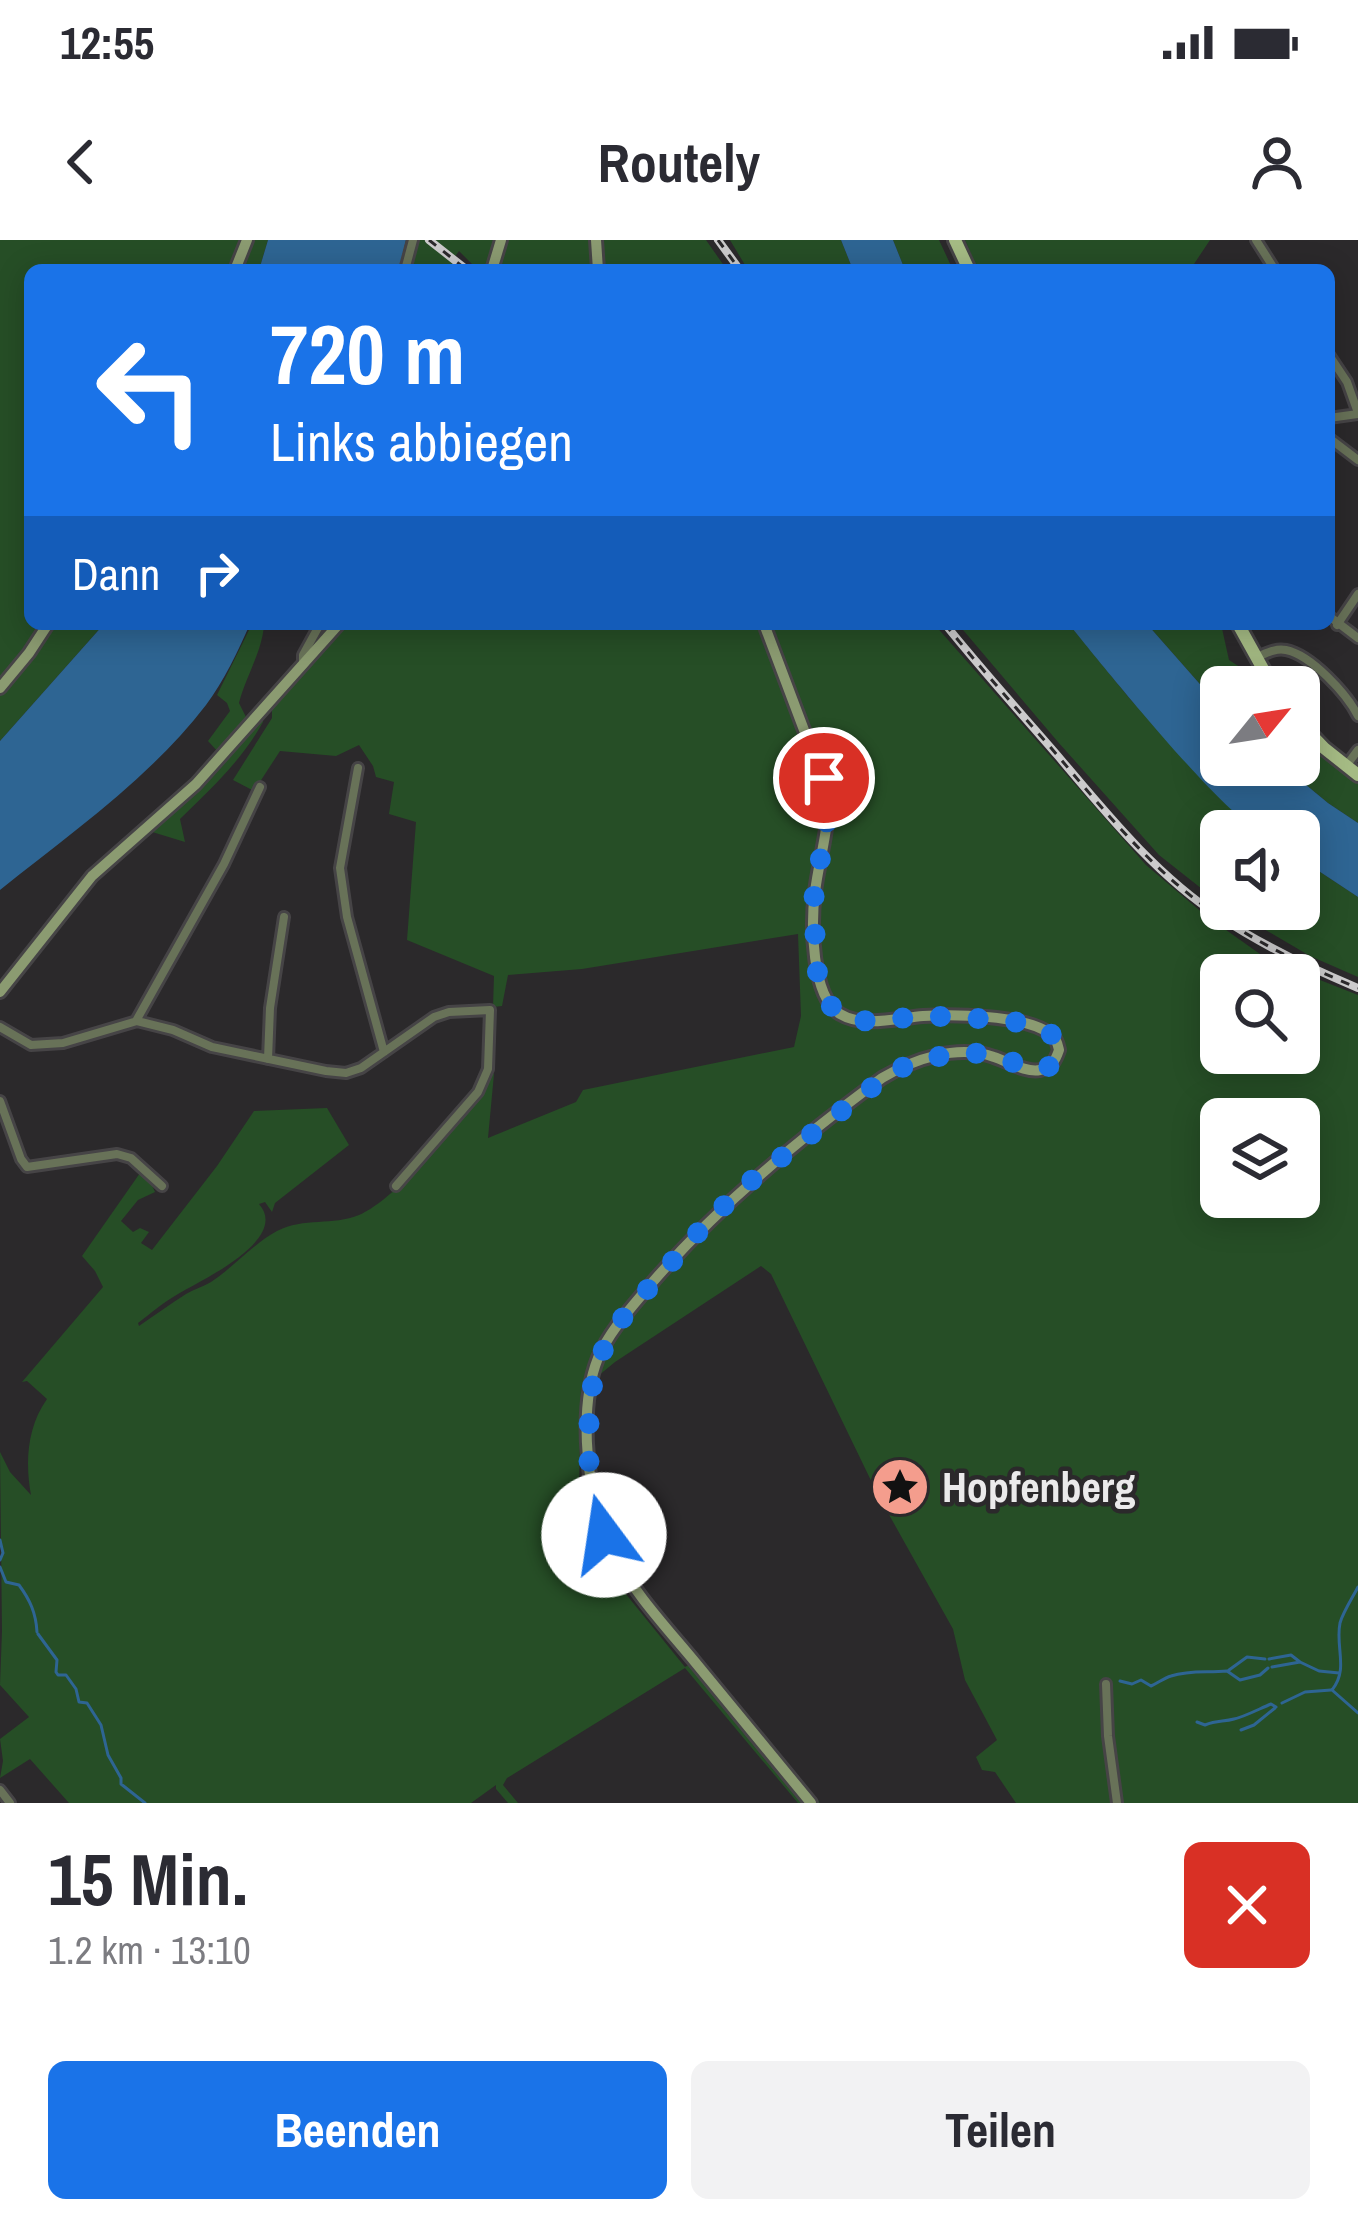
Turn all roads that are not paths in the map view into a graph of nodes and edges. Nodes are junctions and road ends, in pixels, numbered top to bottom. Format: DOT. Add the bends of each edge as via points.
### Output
graph roads {
  1 [pos="1335,364"];
  2 [pos="1358,413"];
  3 [pos="1358,594"];
  4 [pos="1335,623"];
  5 [pos="1337,625"];
  6 [pos="44,630"];
  7 [pos="317,630"];
  8 [pos="334,630"];
  9 [pos="766,630"];
  10 [pos="1241,630"];
  11 [pos="1358,638"];
  12 [pos="1257,658"];
  13 [pos="303,666"];
  14 [pos="1261,666"];
  15 [pos="0,688"];
  16 [pos="1353,697"];
  17 [pos="1358,716"];
  18 [pos="1320,741"];
  19 [pos="1358,750"];
  20 [pos="358,768"];
  21 [pos="1352,770"];
  22 [pos="260,787"];
  23 [pos="284,917"];
  24 [pos="0,992"];
  25 [pos="136,1021"];
  26 [pos="0,1028"];
  27 [pos="384,1052"];
  28 [pos="268,1059"];
  29 [pos="0,1101"];
  30 [pos="162,1186"];
  31 [pos="397,1186"];
  32 [pos="1106,1684"];
  33 [pos="0,1791"];
  34 [pos="10,1803"];
  35 [pos="811,1803"];
  36 [pos="1117,1803"];
  1 -- 2 [label="street"];
  3 -- 5 [label="street"];
  4 -- 5 [label="street"];
  5 -- 11 [label="street"];
  6 -- 15 [label="street"];
  7 -- 13 [label="street"];
  8 -- 13 [label="street"];
  9 -- 35 [label="street" via="827,790 814,918 818,981 830,1005 866,1021 929,1016 1027,1024 1051,1034 1059,1050 1041,1070 962,1052 882,1078 710,1219 624,1316 598,1359 589,1468 604,1535 634,1588"];
  10 -- 12 [label="main road"];
  12 -- 14 [label="main road"];
  12 -- 16 [label="street" via="1291,651"];
  13 -- 24 [label="street" via="196,784 75,895"];
  16 -- 17 [label="street"];
  18 -- 21 [label="main road"];
  19 -- 21 [label="street"];
  20 -- 27 [label="street" via="340,868"];
  22 -- 25 [label="street"];
  23 -- 28 [label="street"];
  25 -- 26 [label="street" via="31,1046"];
  25 -- 28 [label="street"];
  27 -- 28 [label="street" via="346,1072"];
  27 -- 31 [label="street" via="434,1017 490,1010 488,1069 478,1092"];
  29 -- 30 [label="street" via="27,1167 117,1154"];
  32 -- 36 [label="street"];
  33 -- 34 [label="street"];
}
